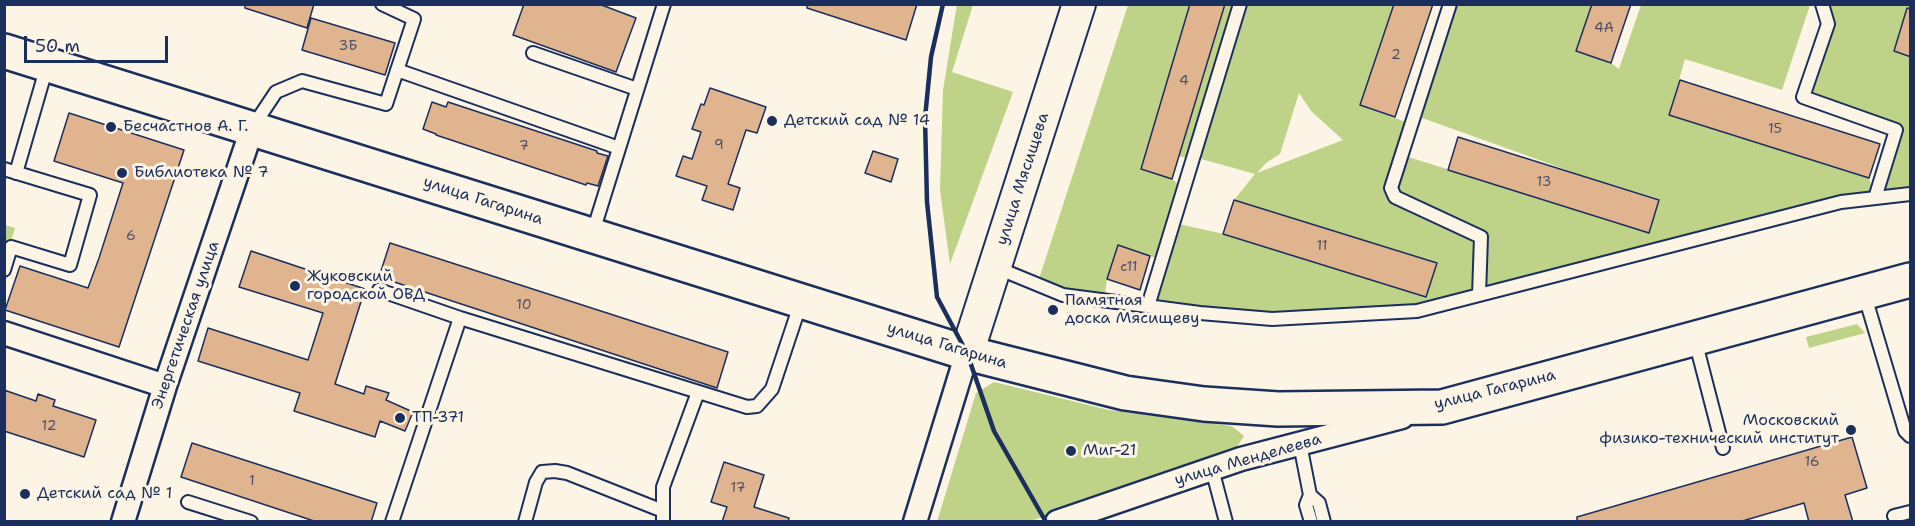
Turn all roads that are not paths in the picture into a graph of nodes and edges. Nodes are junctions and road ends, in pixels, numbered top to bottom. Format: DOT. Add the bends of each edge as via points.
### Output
graph roads {
  1 [pos="382,4"];
  2 [pos="663,4"];
  3 [pos="1080,4"];
  4 [pos="1240,4"];
  5 [pos="1450,4"];
  6 [pos="1822,4"];
  7 [pos="4,51"];
  8 [pos="533,53"];
  9 [pos="47,65"];
  10 [pos="397,70"];
  11 [pos="638,89"];
  12 [pos="252,129"];
  13 [pos="619,148"];
  14 [pos="10,171"];
  15 [pos="1911,194"];
  16 [pos="1875,198"];
  17 [pos="592,236"];
  18 [pos="995,267"];
  19 [pos="4,270"];
  20 [pos="1911,280"];
  21 [pos="379,290"];
  22 [pos="1864,293"];
  23 [pos="1479,295"];
  24 [pos="801,301"];
  25 [pos="1148,306"];
  26 [pos="460,318"];
  27 [pos="4,333"];
  28 [pos="1695,338"];
  29 [pos="967,354"];
  30 [pos="165,386"];
  31 [pos="698,392"];
  32 [pos="1442,407"];
  33 [pos="1911,436"];
  34 [pos="1300,444"];
  35 [pos="1724,448"];
  36 [pos="1212,469"];
  37 [pos="1310,495"];
  38 [pos="188,502"];
  39 [pos="1911,512"];
  40 [pos="663,516"];
  41 [pos="1894,516"];
  42 [pos="123,522"];
  43 [pos="251,522"];
  44 [pos="392,522"];
  45 [pos="525,522"];
  46 [pos="915,522"];
  47 [pos="1057,522"];
  48 [pos="1226,522"];
  49 [pos="1311,522"];
  50 [pos="1324,522"];
  1 -- 10 [label="lane" via="414,19"];
  2 -- 11 [label="lane"];
  3 -- 18 [label="main road, улица Мясищева"];
  4 -- 25 [label="lane"];
  5 -- 23 [label="lane" via="1390,188 1395,197 1481,237"];
  6 -- 16 [label="lane" via="1828,24 1803,97 1896,130"];
  7 -- 9 [label="main road, улица Гагарина"];
  8 -- 11 [label="lane"];
  9 -- 12 [label="main road, улица Гагарина"];
  9 -- 14 [label="lane"];
  10 -- 12 [label="lane" via="386,104 302,81 276,92"];
  10 -- 13 [label="lane"];
  11 -- 13 [label="lane"];
  12 -- 17 [label="main road, улица Гагарина"];
  12 -- 30 [label="street, Энергетическая улица"];
  13 -- 17 [label="lane"];
  14 -- 19 [label="lane" via="90,195 70,265 11,247"];
  15 -- 16 [label="lane"];
  16 -- 23 [label="lane" via="1841,202"];
  17 -- 24 [label="main road, улица Гагарина"];
  18 -- 25 [label="lane" via="1063,295"];
  18 -- 29 [label="main road, улица Мясищева"];
  20 -- 22 [label="main road, улица Гагарина"];
  21 -- 26 [label="lane"];
  22 -- 28 [label="main road, улица Гагарина"];
  22 -- 33 [label="lane" via="1905,431"];
  23 -- 25 [label="lane" via="1417,311 1272,319"];
  24 -- 29 [label="main road, улица Гагарина"];
  24 -- 31 [label="lane" via="776,381 757,406 747,407"];
  26 -- 31 [label="lane"];
  26 -- 44 [label="lane"];
  27 -- 30 [label="street"];
  28 -- 32 [label="main road, улица Гагарина"];
  28 -- 35 [label="lane"];
  29 -- 32 [label="main road, улица Гагарина" via="1125,393 1204,404 1278,409"];
  29 -- 46 [label="street"];
  30 -- 42 [label="street, Энергетическая улица"];
  31 -- 40 [label="lane" via="663,487"];
  32 -- 34 [label="street, улица Менделеева"];
  34 -- 36 [label="street, улица Менделеева"];
  34 -- 37 [label="lane"];
  36 -- 47 [label="street, улица Менделеева"];
  36 -- 48 [label="lane"];
  37 -- 49 [label="lane" via="1306,505"];
  37 -- 50 [label="lane" via="1319,503"];
  38 -- 43 [label="lane"];
  39 -- 41 [label="lane"];
  40 -- 45 [label="lane" via="555,471 542,472 536,482"];
}
